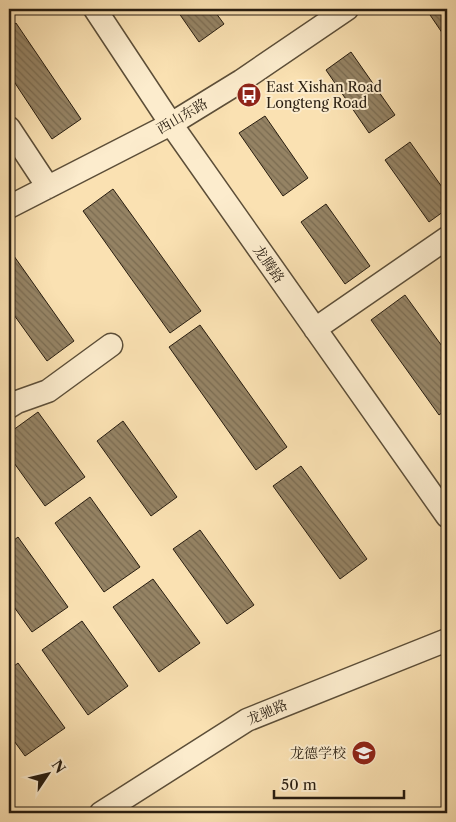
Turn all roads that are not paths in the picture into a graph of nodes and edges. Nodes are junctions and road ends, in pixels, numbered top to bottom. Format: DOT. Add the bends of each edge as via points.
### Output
graph roads {
  1 [pos="95,9"];
  2 [pos="347,9"];
  3 [pos="171,124"];
  4 [pos="9,128"];
  5 [pos="48,187"];
  6 [pos="9,207"];
  7 [pos="447,238"];
  8 [pos="315,329"];
  9 [pos="111,345"];
  10 [pos="9,407"];
  11 [pos="447,516"];
  12 [pos="447,640"];
  13 [pos="102,813"];
  1 -- 3 [label="street, 龙腾路"];
  2 -- 3 [label="street, 西山东路"];
  3 -- 5 [label="street, 西山东路"];
  3 -- 8 [label="street, 龙腾路"];
  4 -- 5 [label="street"];
  5 -- 6 [label="street, 西山东路"];
  7 -- 8 [label="street"];
  8 -- 11 [label="street, 龙腾路"];
  9 -- 10 [label="street" via="48,391"];
  12 -- 13 [label="street, 龙驰路" via="246,720"];
}
